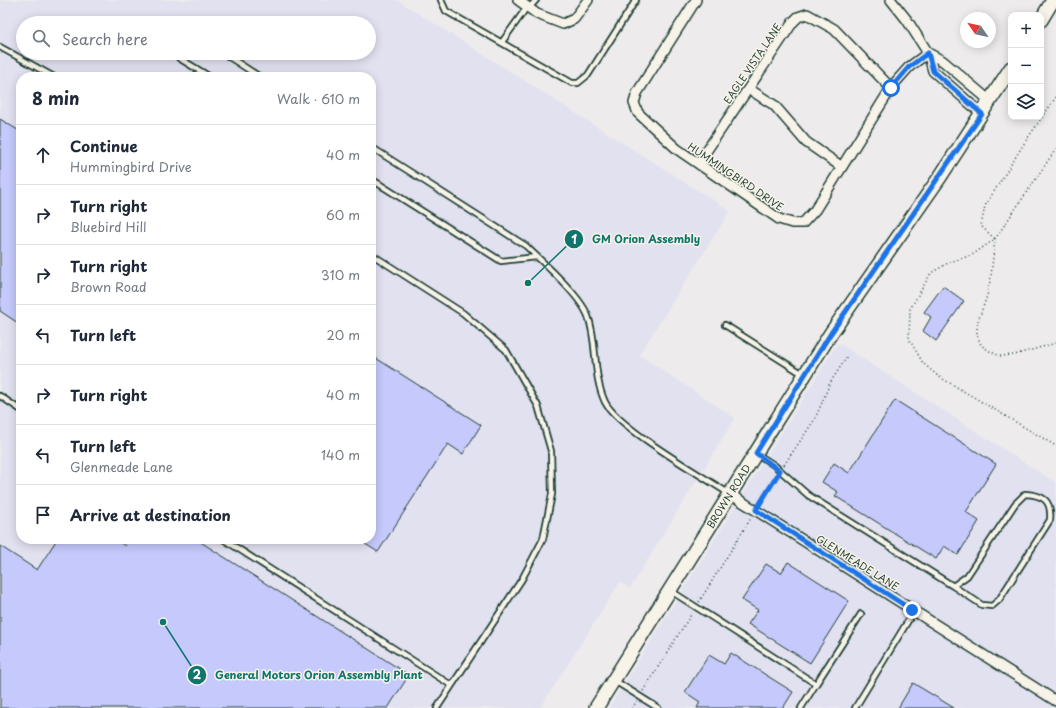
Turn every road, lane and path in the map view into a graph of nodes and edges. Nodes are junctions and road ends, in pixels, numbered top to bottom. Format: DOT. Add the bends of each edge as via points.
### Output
graph roads {
  1 [pos="441,0"];
  2 [pos="518,0"];
  3 [pos="536,0"];
  4 [pos="588,0"];
  5 [pos="636,0"];
  6 [pos="696,0"];
  7 [pos="892,0"];
  8 [pos="1053,0"];
  9 [pos="528,8"];
  10 [pos="1044,15"];
  11 [pos="502,42"];
  12 [pos="0,47"];
  13 [pos="928,53"];
  14 [pos="16,56"];
  15 [pos="23,60"];
  16 [pos="183,60"];
  17 [pos="233,60"];
  18 [pos="45,72"];
  19 [pos="202,72"];
  20 [pos="252,72"];
  21 [pos="1008,73"];
  22 [pos="749,88"];
  23 [pos="891,88"];
  24 [pos="1056,97"];
  25 [pos="990,101"];
  26 [pos="982,114"];
  27 [pos="1056,149"];
  28 [pos="376,151"];
  29 [pos="700,165"];
  30 [pos="842,167"];
  31 [pos="376,182"];
  32 [pos="995,239"];
  33 [pos="376,257"];
  34 [pos="537,257"];
  35 [pos="725,325"];
  36 [pos="1056,344"];
  37 [pos="848,355"];
  38 [pos="804,375"];
  39 [pos="0,396"];
  40 [pos="16,407"];
  41 [pos="1056,446"];
  42 [pos="756,453"];
  43 [pos="780,471"];
  44 [pos="730,494"];
  45 [pos="756,510"];
  46 [pos="231,544"];
  47 [pos="953,586"];
  48 [pos="670,590"];
  49 [pos="696,607"];
  50 [pos="914,611"];
  51 [pos="861,614"];
  52 [pos="614,680"];
  53 [pos="816,684"];
  54 [pos="451,685"];
  55 [pos="639,696"];
  56 [pos="1056,701"];
  57 [pos="437,708"];
  58 [pos="596,708"];
  59 [pos="632,708"];
  60 [pos="658,708"];
  61 [pos="801,708"];
  62 [pos="855,708"];
  1 -- 11 [label="lane" via="446,11"];
  2 -- 9 [label="street"];
  3 -- 9 [label="lane"];
  4 -- 9 [label="street" via="574,19 563,24"];
  5 -- 11 [label="lane" via="588,75 578,83"];
  6 -- 29 [label="street, HUMMINGBIRD DRIVE" via="637,93 634,103 638,113 650,126"];
  7 -- 13 [label="street"];
  8 -- 10 [label="main road"];
  9 -- 11 [label="lane"];
  12 -- 14 [label="lane"];
  13 -- 23 [label="street, HUMMINGBIRD DRIVE" via="909,67"];
  13 -- 25 [label="street" via="943,61"];
  13 -- 26 [label="street" via="933,71"];
  15 -- 18 [label="lane"];
  16 -- 19 [label="lane"];
  17 -- 20 [label="lane"];
  21 -- 25 [label="main road, BROWN ROAD"];
  22 -- 23 [label="street, EAGLE VISTA LANE" via="793,22 807,14 834,29"];
  22 -- 29 [label="street, EAGLE VISTA LANE" via="705,153"];
  22 -- 30 [label="street" via="774,105 806,142"];
  23 -- 30 [label="street, HUMMINGBIRD DRIVE"];
  24 -- 32 [label="path" via="985,206 981,226"];
  25 -- 26 [label="main road, BROWN ROAD"];
  26 -- 38 [label="main road, BROWN ROAD"];
  27 -- 32 [label="path"];
  28 -- 34 [label="lane" via="526,246"];
  29 -- 30 [label="street, HUMMINGBIRD DRIVE" via="779,219 792,223 803,223 815,210"];
  31 -- 34 [label="lane" via="501,260"];
  32 -- 36 [label="path" via="990,283 977,324 977,335 981,345 1000,356"];
  32 -- 41 [label="path" via="972,255 950,262 931,274 910,309 909,340 923,363 938,376"];
  33 -- 54 [label="lane" via="462,313 506,350 538,406 551,451 552,494 543,539 522,578"];
  34 -- 44 [label="lane" via="578,299 587,315 596,378 605,403 620,420 641,436"];
  35 -- 38 [label="lane"];
  37 -- 43 [label="path" via="830,383 815,419"];
  38 -- 42 [label="main road, BROWN ROAD"];
  39 -- 40 [label="lane"];
  42 -- 43 [label="lane"];
  42 -- 44 [label="main road, BROWN ROAD"];
  43 -- 45 [label="path"];
  43 -- 47 [label="lane" via="832,512"];
  44 -- 45 [label="street, GLENMEADE LANE"];
  44 -- 48 [label="main road, BROWN ROAD"];
  45 -- 49 [label="path"];
  45 -- 50 [label="street, GLENMEADE LANE"];
  46 -- 54 [label="lane"];
  47 -- 47 [label="lane" via="967,576 1025,494 1036,495 1047,501 1051,510 1050,520 999,600 992,606 982,605"];
  48 -- 49 [label="lane"];
  48 -- 52 [label="main road, BROWN ROAD"];
  49 -- 53 [label="lane"];
  49 -- 55 [label="path"];
  50 -- 56 [label="street, GLENMEADE LANE"];
  50 -- 62 [label="lane"];
  51 -- 53 [label="lane"];
  52 -- 55 [label="lane"];
  52 -- 58 [label="main road, BROWN ROAD"];
  53 -- 61 [label="lane"];
  54 -- 57 [label="lane"];
  55 -- 59 [label="path"];
  55 -- 60 [label="lane"];
}
